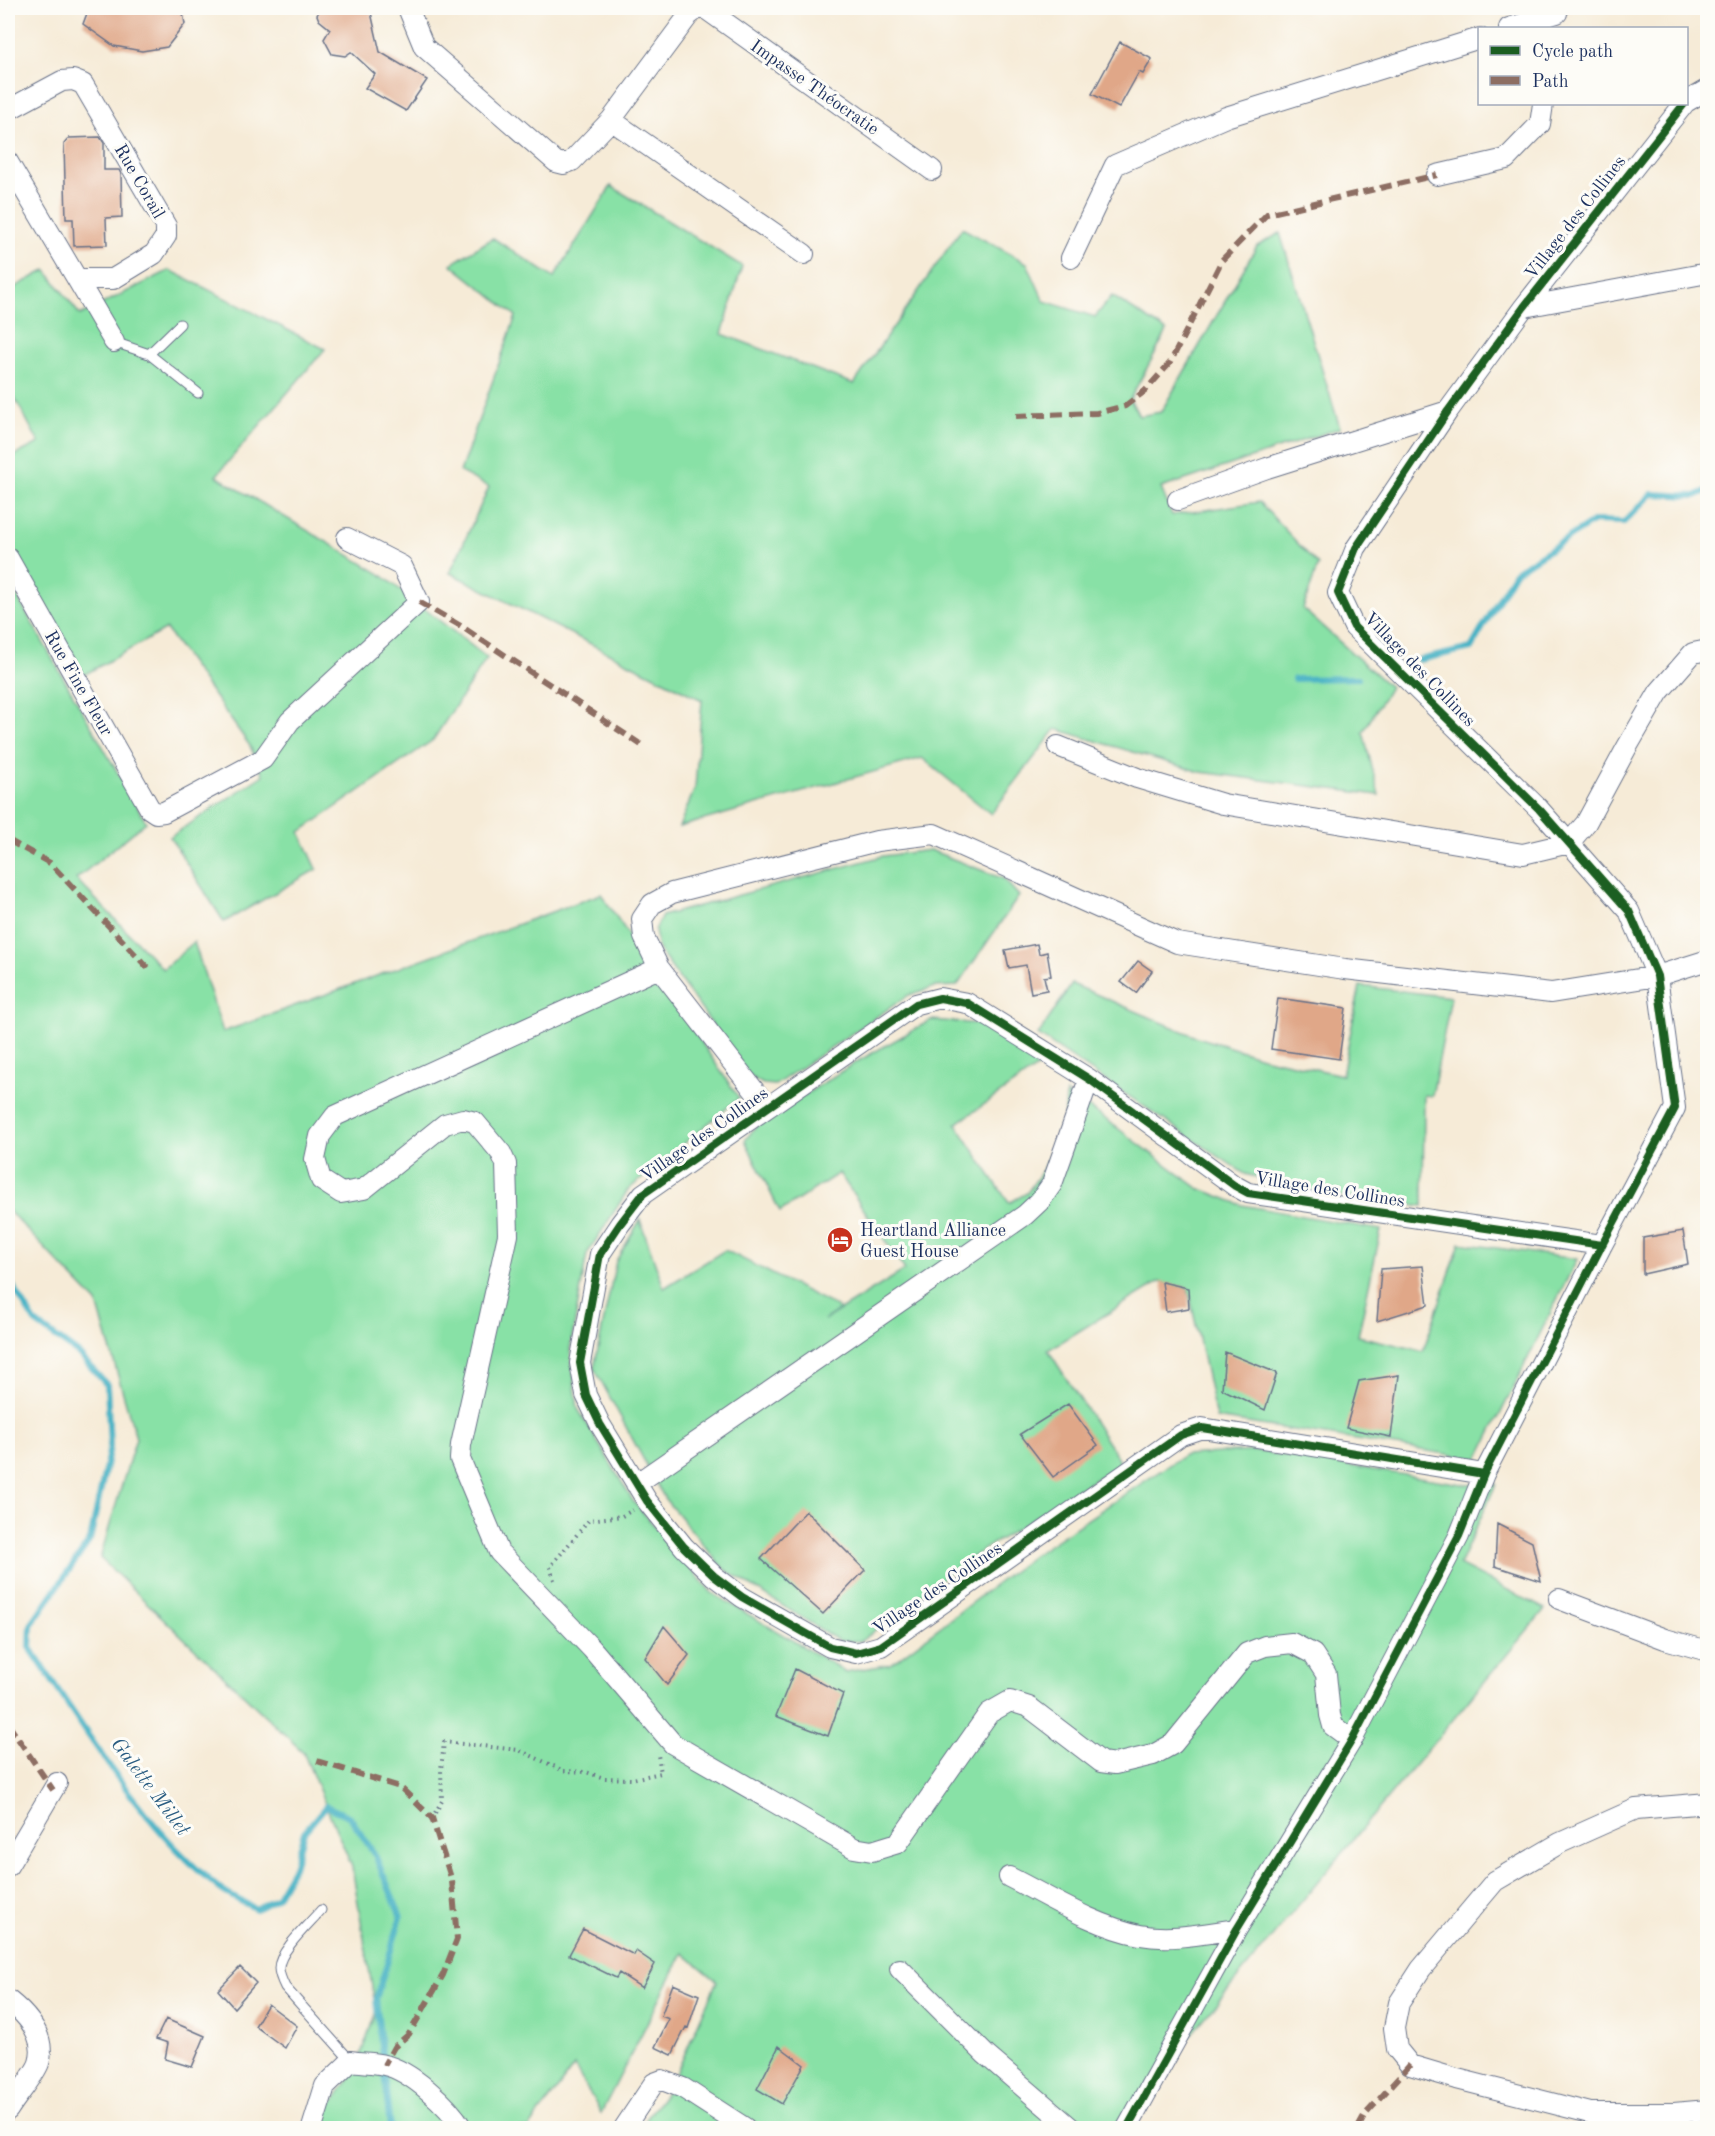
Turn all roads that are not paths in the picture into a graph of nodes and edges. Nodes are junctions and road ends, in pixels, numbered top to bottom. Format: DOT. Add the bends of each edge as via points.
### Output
graph roads {
  1 [pos="408,8"];
  2 [pos="1558,16"];
  3 [pos="1513,27"];
  4 [pos="1478,38"];
  5 [pos="1707,89"];
  6 [pos="1688,101"];
  7 [pos="1543,105"];
  8 [pos="1683,105"];
  9 [pos="8,110"];
  10 [pos="611,120"];
  11 [pos="8,162"];
  12 [pos="932,170"];
  13 [pos="1437,175"];
  14 [pos="804,254"];
  15 [pos="1071,258"];
  16 [pos="1707,273"];
  17 [pos="77,279"];
  18 [pos="1524,307"];
  19 [pos="180,324"];
  20 [pos="114,342"];
  21 [pos="149,354"];
  22 [pos="198,393"];
  23 [pos="1448,411"];
  24 [pos="1178,500"];
  25 [pos="347,538"];
  26 [pos="8,558"];
  27 [pos="1707,650"];
  28 [pos="1059,746"];
  29 [pos="1569,843"];
  30 [pos="1707,960"];
  31 [pos="659,968"];
  32 [pos="1657,976"];
  33 [pos="1089,1079"];
  34 [pos="767,1107"];
  35 [pos="1602,1245"];
  36 [pos="1485,1474"];
  37 [pos="636,1484"];
  38 [pos="1559,1599"];
  39 [pos="1707,1651"];
  40 [pos="1352,1740"];
  41 [pos="57,1783"];
  42 [pos="1707,1803"];
  43 [pos="8,1866"];
  44 [pos="1009,1877"];
  45 [pos="321,1910"];
  46 [pos="1237,1929"];
  47 [pos="900,1969"];
  48 [pos="8,2000"];
  49 [pos="351,2061"];
  50 [pos="8,2110"];
  51 [pos="1707,2110"];
  52 [pos="312,2128"];
  53 [pos="462,2128"];
  54 [pos="624,2128"];
  55 [pos="745,2128"];
  56 [pos="1071,2128"];
  57 [pos="1127,2128"];
  1 -- 10 [label="street, Impasse Théocratie" via="424,47 556,162 572,161"];
  2 -- 3 [label="street"];
  4 -- 15 [label="street" via="1226,117 1115,165"];
  5 -- 6 [label="street, Village des Collines"];
  7 -- 13 [label="street" via="1540,123 1506,159"];
  8 -- 18 [label="street, Village des Collines"];
  9 -- 17 [label="street, Rue Corail" via="62,81 83,84 166,226 166,236 154,254 113,279"];
  10 -- 12 [label="street, Impasse Théocratie" via="689,15 706,9"];
  10 -- 14 [label="street"];
  11 -- 17 [label="street"];
  16 -- 18 [label="street"];
  17 -- 20 [label="street"];
  18 -- 23 [label="street, Village des Collines"];
  19 -- 21 [label="lane"];
  20 -- 21 [label="lane"];
  21 -- 22 [label="lane"];
  23 -- 24 [label="street"];
  23 -- 29 [label="street, Village des Collines" via="1356,548 1338,592 1354,627"];
  25 -- 26 [label="street, Rue Fine Fleur" via="402,566 419,602 290,721 263,759 156,813 150,809"];
  27 -- 29 [label="street" via="1693,653 1659,692 1586,823"];
  28 -- 29 [label="street" via="1137,778 1223,804 1523,854"];
  29 -- 32 [label="street, Village des Collines" via="1629,911"];
  30 -- 32 [label="street"];
  31 -- 32 [label="street" via="644,937 642,919 652,904 672,893 877,841 934,834 1177,943 1345,969 1551,993"];
  31 -- 34 [label="street"];
  31 -- 40 [label="street" via="335,1116 320,1136 315,1159 321,1180 342,1193 364,1189 445,1125 462,1119 475,1122 506,1164 508,1235 460,1445 460,1459 499,1552 592,1649 673,1744 854,1848 872,1851 898,1843 989,1713 1010,1701 1029,1707 1101,1762 1115,1764 1153,1755 1173,1744 1247,1653 1292,1643 1313,1654 1326,1674 1333,1726"];
  32 -- 35 [label="street, Village des Collines" via="1675,1108"];
  33 -- 34 [label="street, Village des Collines" via="967,1003 940,998 916,1004"];
  33 -- 35 [label="street, Village des Collines" via="1248,1193"];
  33 -- 37 [label="street" via="1052,1184 1025,1215"];
  34 -- 37 [label="street, Village des Collines" via="643,1194 600,1254 580,1363 586,1395"];
  35 -- 36 [label="street, Village des Collines"];
  36 -- 37 [label="street, Village des Collines" via="1202,1428 1181,1435 881,1646 856,1653 830,1647 742,1597 714,1576 684,1547"];
  36 -- 40 [label="street" via="1459,1536"];
  38 -- 39 [label="street"];
  40 -- 46 [label="street"];
  41 -- 43 [label="street"];
  42 -- 51 [label="street" via="1636,1809 1560,1843 1495,1881 1421,1969 1399,2003 1394,2028 1397,2049 1410,2065 1457,2079 1590,2113"];
  44 -- 46 [label="street" via="1107,1926 1142,1935 1177,1937"];
  45 -- 49 [label="lane" via="284,1953 280,1977"];
  46 -- 57 [label="street"];
  47 -- 56 [label="street" via="986,2055"];
  48 -- 50 [label="street" via="34,2027 41,2043 39,2064"];
  49 -- 52 [label="street" via="325,2086"];
  49 -- 53 [label="street" via="384,2065 419,2082"];
  54 -- 55 [label="street" via="654,2083 662,2080 683,2088"];
}
